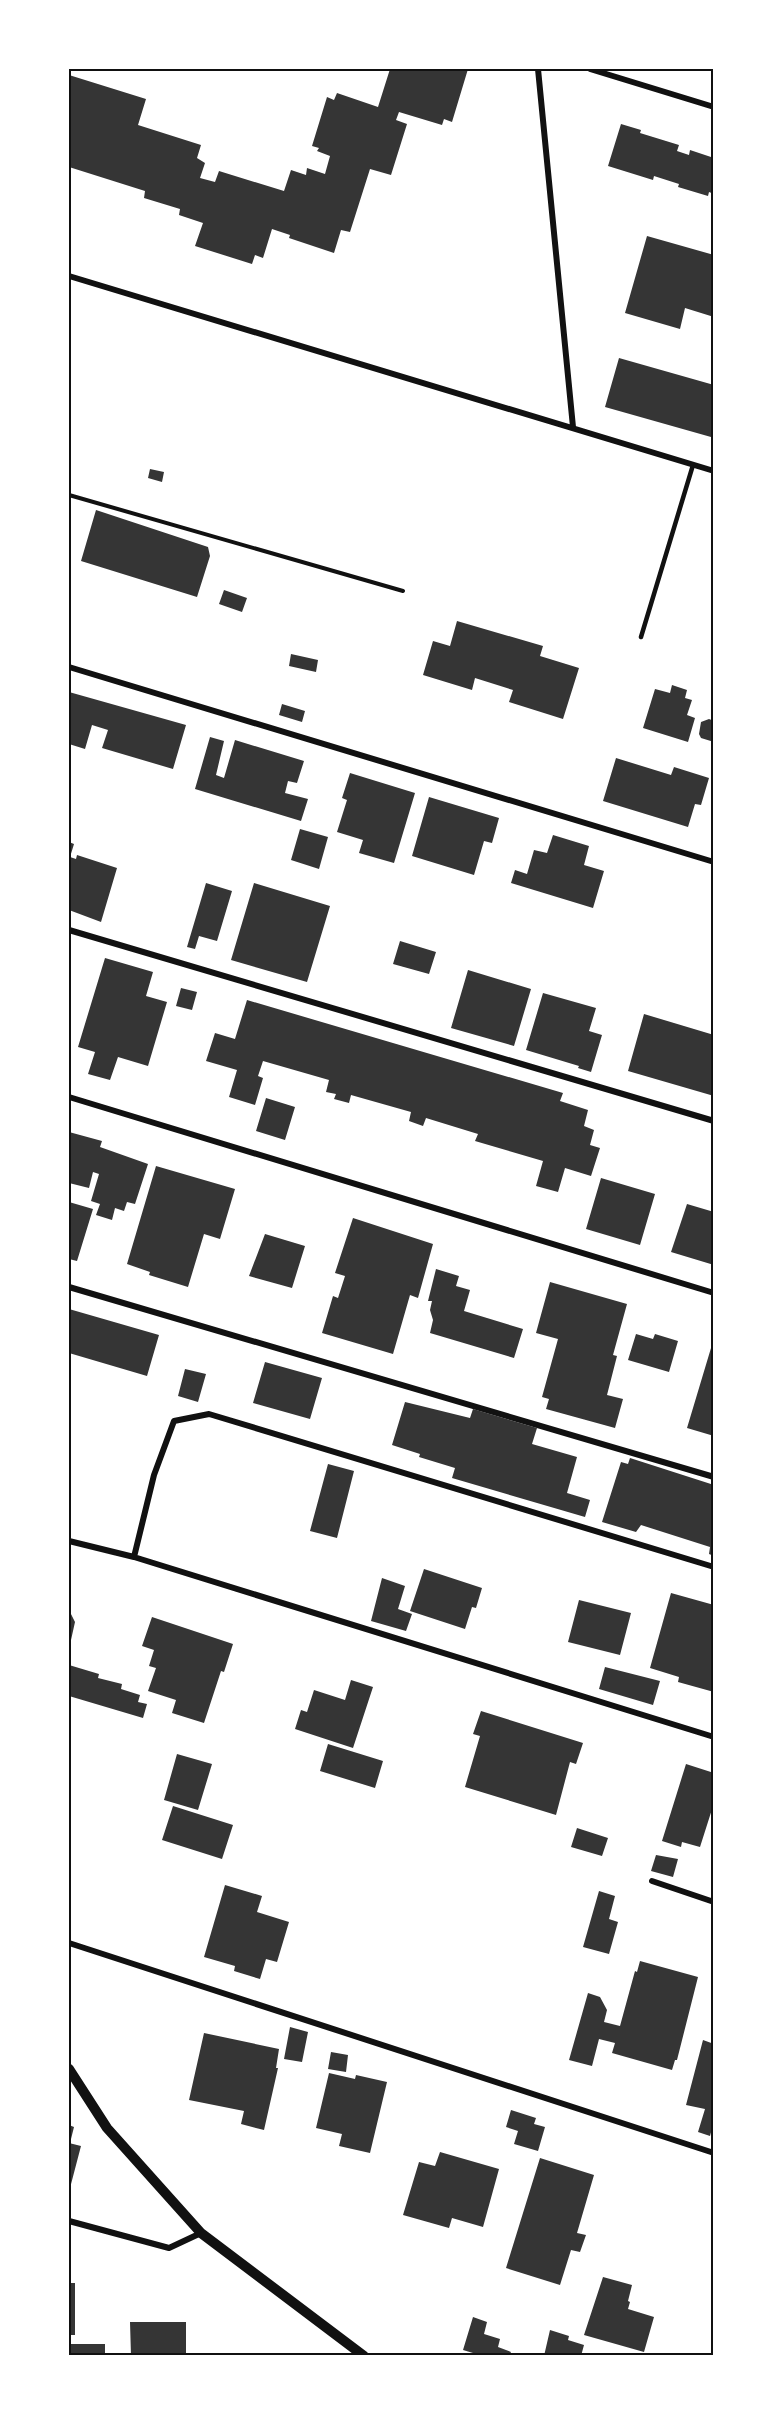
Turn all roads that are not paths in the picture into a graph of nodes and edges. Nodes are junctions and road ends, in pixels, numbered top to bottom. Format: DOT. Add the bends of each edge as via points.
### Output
graph roads {
  1 [pos="538,69"];
  2 [pos="590,69"];
  3 [pos="714,107"];
  4 [pos="69,276"];
  5 [pos="573,428"];
  6 [pos="693,465"];
  7 [pos="714,471"];
  8 [pos="641,636"];
  9 [pos="69,667"];
  10 [pos="714,862"];
  11 [pos="69,930"];
  12 [pos="69,1097"];
  13 [pos="714,1121"];
  14 [pos="69,1287"];
  15 [pos="714,1293"];
  16 [pos="714,1477"];
  17 [pos="69,1541"];
  18 [pos="134,1557"];
  19 [pos="714,1567"];
  20 [pos="714,1737"];
  21 [pos="652,1881"];
  22 [pos="714,1902"];
  23 [pos="69,1943"];
  24 [pos="69,2069"];
  25 [pos="714,2152"];
  26 [pos="69,2221"];
  27 [pos="201,2233"];
  28 [pos="362,2355"];
  1 -- 5 [label="street"];
  2 -- 3 [label="street"];
  4 -- 5 [label="street"];
  5 -- 6 [label="street"];
  6 -- 7 [label="street"];
  6 -- 8 [label="lane"];
  9 -- 10 [label="street"];
  11 -- 13 [label="street"];
  12 -- 15 [label="street"];
  14 -- 16 [label="street"];
  17 -- 18 [label="street"];
  18 -- 19 [label="street" via="154,1475 174,1421 209,1414"];
  18 -- 20 [label="street"];
  21 -- 22 [label="street"];
  23 -- 25 [label="street"];
  24 -- 27 [label="street" via="107,2128"];
  26 -- 27 [label="street" via="169,2248"];
  27 -- 28 [label="street"];
}
